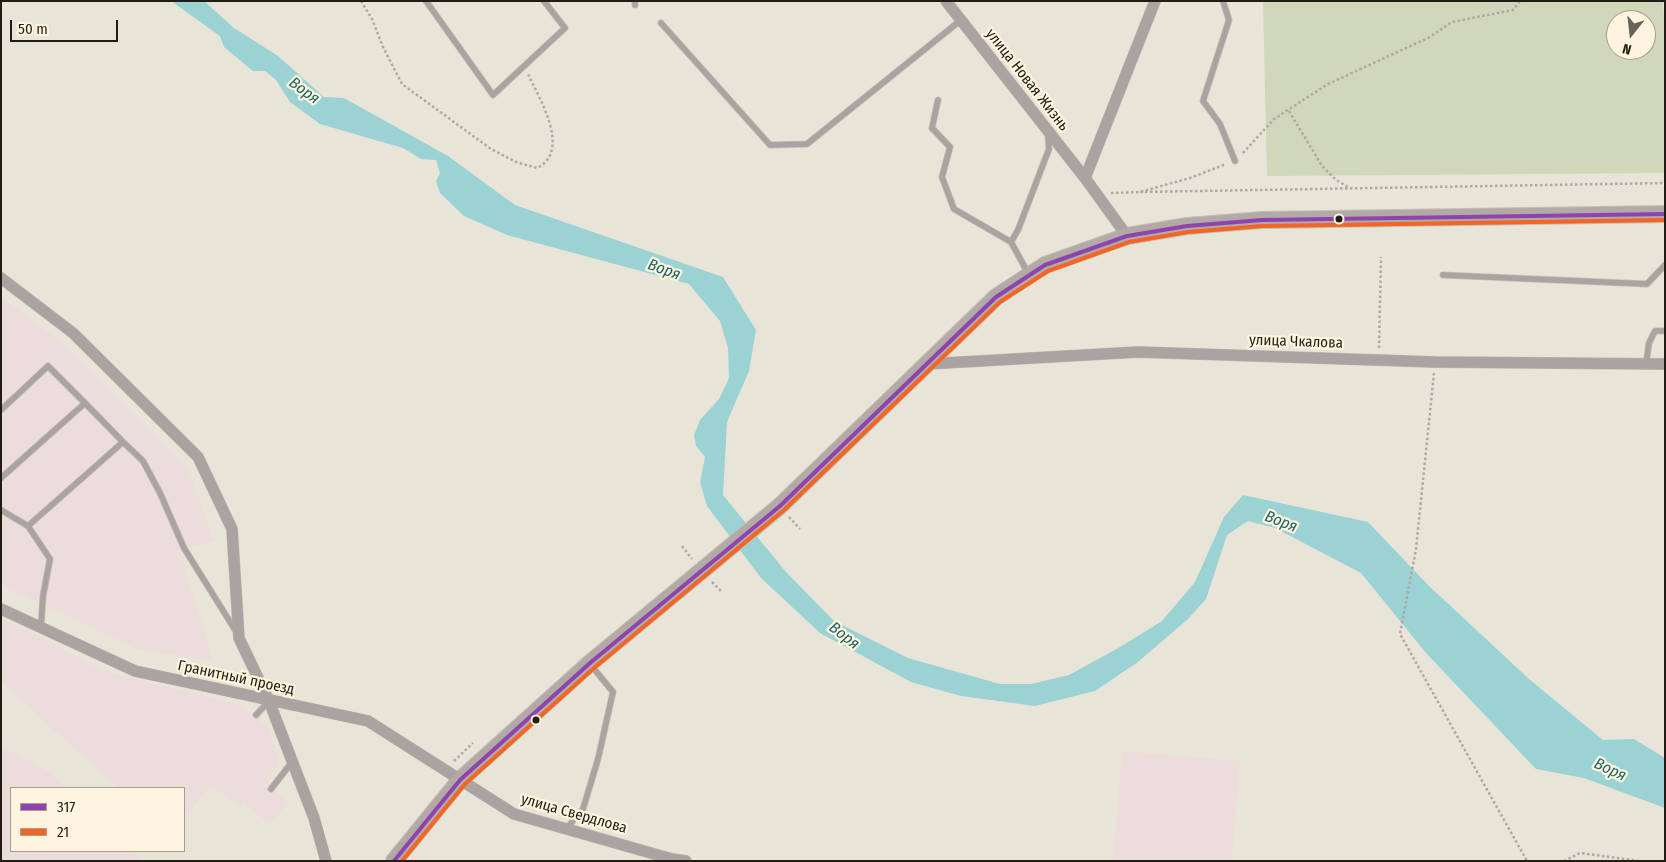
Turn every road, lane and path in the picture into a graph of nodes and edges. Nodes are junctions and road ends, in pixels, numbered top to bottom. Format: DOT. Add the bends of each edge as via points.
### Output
graph roads {
  1 [pos="361,1"];
  2 [pos="426,1"];
  3 [pos="544,1"];
  4 [pos="946,1"];
  5 [pos="1155,1"];
  6 [pos="1223,1"];
  7 [pos="1520,1"];
  8 [pos="961,20"];
  9 [pos="660,23"];
  10 [pos="524,66"];
  11 [pos="938,100"];
  12 [pos="1289,110"];
  13 [pos="1047,130"];
  14 [pos="1235,161"];
  15 [pos="1085,178"];
  16 [pos="1665,183"];
  17 [pos="1351,188"];
  18 [pos="1140,192"];
  19 [pos="1097,196"];
  20 [pos="1665,214"];
  21 [pos="1127,236"];
  22 [pos="1011,242"];
  23 [pos="1380,257"];
  24 [pos="1665,265"];
  25 [pos="1030,275"];
  26 [pos="1443,275"];
  27 [pos="1,278"];
  28 [pos="1665,331"];
  29 [pos="1379,360"];
  30 [pos="1435,362"];
  31 [pos="927,364"];
  32 [pos="1646,364"];
  33 [pos="1665,364"];
  34 [pos="85,403"];
  35 [pos="1,410"];
  36 [pos="123,442"];
  37 [pos="1,478"];
  38 [pos="1,510"];
  39 [pos="28,526"];
  40 [pos="1,609"];
  41 [pos="41,627"];
  42 [pos="239,638"];
  43 [pos="590,663"];
  44 [pos="269,701"];
  45 [pos="256,715"];
  46 [pos="473,743"];
  47 [pos="292,762"];
  48 [pos="444,770"];
  49 [pos="460,780"];
  50 [pos="271,789"];
  51 [pos="566,829"];
  52 [pos="656,857"];
  53 [pos="326,861"];
  54 [pos="394,861"];
  55 [pos="686,861"];
  56 [pos="1527,861"];
  57 [pos="1564,861"];
  58 [pos="1640,861"];
  1 -- 10 [label="path" via="402,84 490,149 537,168 546,164 553,148 545,107"];
  2 -- 10 [label="lane" via="493,95"];
  3 -- 10 [label="lane" via="565,28"];
  4 -- 8 [label="street, улица Новая Жизнь"];
  5 -- 15 [label="street"];
  6 -- 14 [label="lane" via="1229,20 1203,101 1220,124"];
  7 -- 12 [label="path" via="1513,10 1452,22 1428,38 1328,84"];
  8 -- 9 [label="lane" via="807,144 770,144"];
  8 -- 13 [label="street, улица Новая Жизнь"];
  11 -- 22 [label="lane" via="932,128 950,147 942,177 954,210"];
  12 -- 14 [label="path" via="1274,119"];
  12 -- 17 [label="path" via="1322,166 1336,180"];
  13 -- 15 [label="street, улица Новая Жизнь"];
  13 -- 22 [label="lane" via="1049,149"];
  14 -- 18 [label="path"];
  15 -- 19 [label="street, улица Новая Жизнь"];
  16 -- 17 [label="path"];
  17 -- 18 [label="path"];
  18 -- 19 [label="path"];
  19 -- 21 [label="street, улица Новая Жизнь"];
  20 -- 21 [label="main road" via="1262,220 1187,226"];
  21 -- 25 [label="main road" via="1045,265"];
  22 -- 25 [label="lane"];
  23 -- 29 [label="path"];
  24 -- 26 [label="lane" via="1647,284"];
  25 -- 31 [label="main road" via="996,297"];
  27 -- 42 [label="street" via="73,333 198,457 232,529"];
  28 -- 32 [label="lane" via="1655,331 1649,343"];
  29 -- 30 [label="street, улица Чкалова"];
  29 -- 31 [label="street, улица Чкалова" via="1138,352"];
  30 -- 32 [label="street, улица Чкалова"];
  30 -- 56 [label="path" via="1416,549 1400,634"];
  31 -- 43 [label="main road" via="780,506"];
  32 -- 33 [label="street, улица Чкалова"];
  34 -- 35 [label="lane" via="48,366"];
  34 -- 36 [label="lane"];
  34 -- 37 [label="lane"];
  36 -- 39 [label="lane"];
  36 -- 42 [label="lane" via="143,461 184,548"];
  38 -- 39 [label="lane"];
  39 -- 41 [label="lane" via="50,559"];
  40 -- 41 [label="street, Гранитный проезд"];
  41 -- 44 [label="street, Гранитный проезд" via="135,671"];
  42 -- 44 [label="street"];
  43 -- 49 [label="main road"];
  43 -- 51 [label="lane" via="613,692 583,809"];
  44 -- 45 [label="lane"];
  44 -- 47 [label="street"];
  44 -- 48 [label="street, Гранитный проезд" via="368,721"];
  46 -- 48 [label="path"];
  47 -- 50 [label="lane"];
  47 -- 53 [label="street" via="314,818"];
  48 -- 49 [label="street, Гранитный проезд"];
  49 -- 51 [label="street, улица Свердлова" via="514,814"];
  49 -- 54 [label="main road"];
  51 -- 52 [label="street, улица Свердлова"];
  52 -- 55 [label="street, улица Свердлова"];
  57 -- 58 [label="path" via="1580,853"];
}
